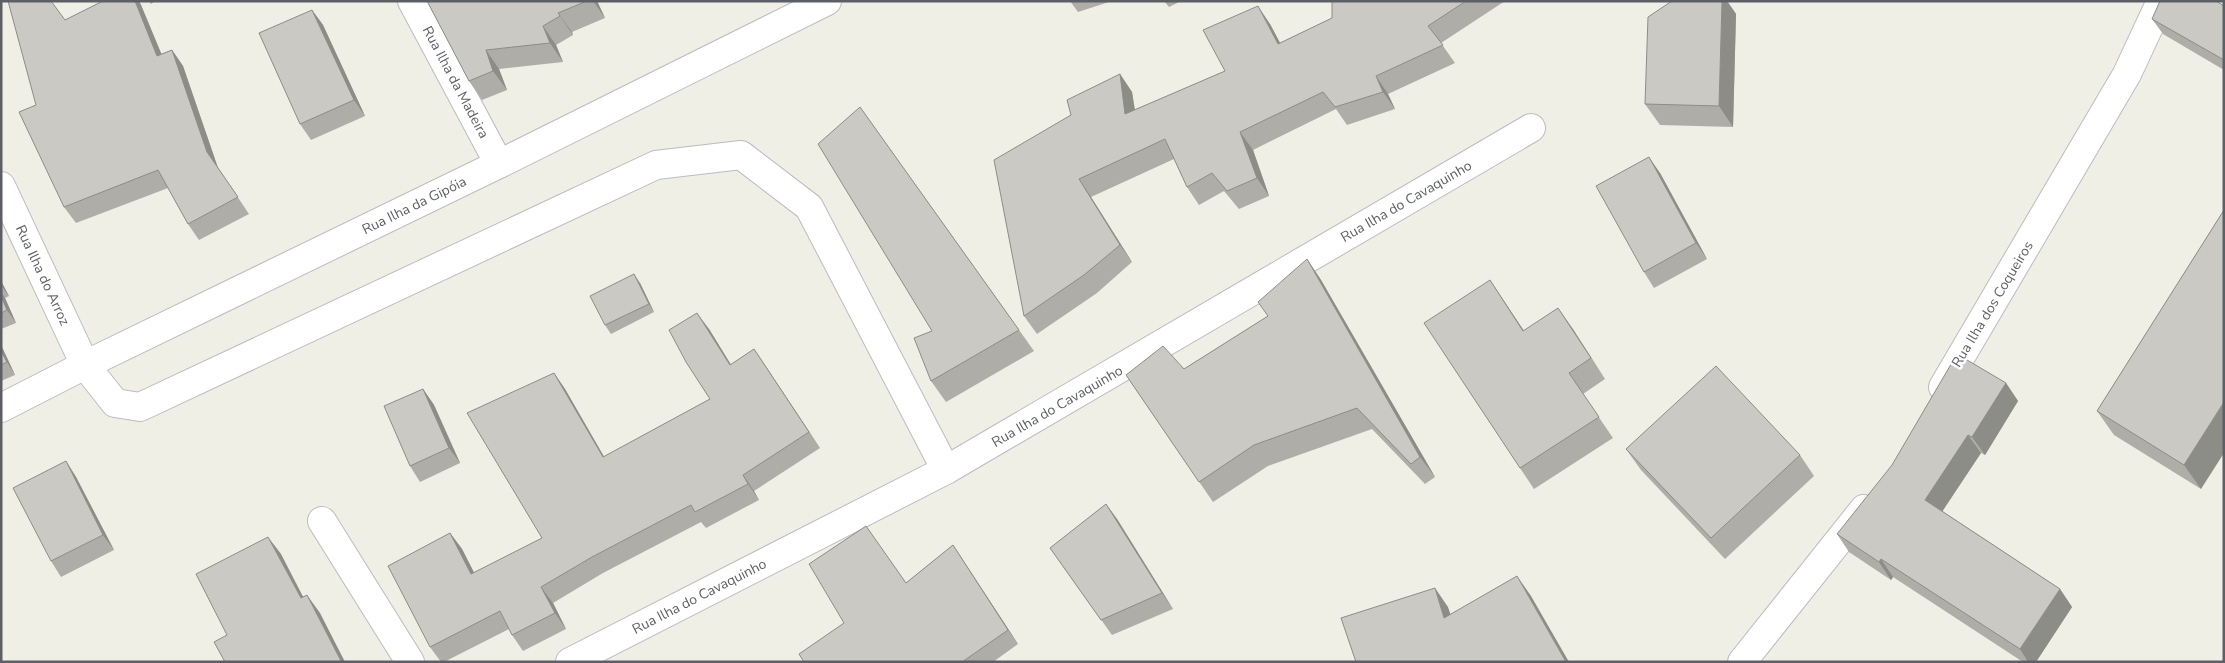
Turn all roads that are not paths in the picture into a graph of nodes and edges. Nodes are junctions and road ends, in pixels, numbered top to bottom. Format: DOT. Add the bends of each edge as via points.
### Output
graph roads {
  1 [pos="412,1"];
  2 [pos="827,1"];
  3 [pos="2161,1"];
  4 [pos="1531,128"];
  5 [pos="499,164"];
  6 [pos="1,186"];
  7 [pos="85,365"];
  8 [pos="1931,407"];
  9 [pos="1,408"];
  10 [pos="946,470"];
  11 [pos="1879,490"];
  12 [pos="322,520"];
  13 [pos="410,662"];
  14 [pos="570,662"];
  15 [pos="1742,662"];
  1 -- 5 [label="street, Rua Ilha da Madeira"];
  2 -- 5 [label="street, Rua Ilha da Gipóia"];
  3 -- 8 [label="street, Rua Ilha dos Coqueiros" via="2127,74"];
  4 -- 10 [label="street, Rua Ilha do Cavaquinho"];
  5 -- 7 [label="street, Rua Ilha da Gipóia"];
  6 -- 7 [label="street, Rua Ilha do Arroz"];
  7 -- 9 [label="street, Rua Ilha da Gipóia"];
  7 -- 10 [label="street, Rua Ilha do Arroz" via="114,403 140,407 656,165 741,155 809,207"];
  10 -- 14 [label="street, Rua Ilha do Cavaquinho"];
  11 -- 15 [label="street"];
  12 -- 13 [label="street"];
}
